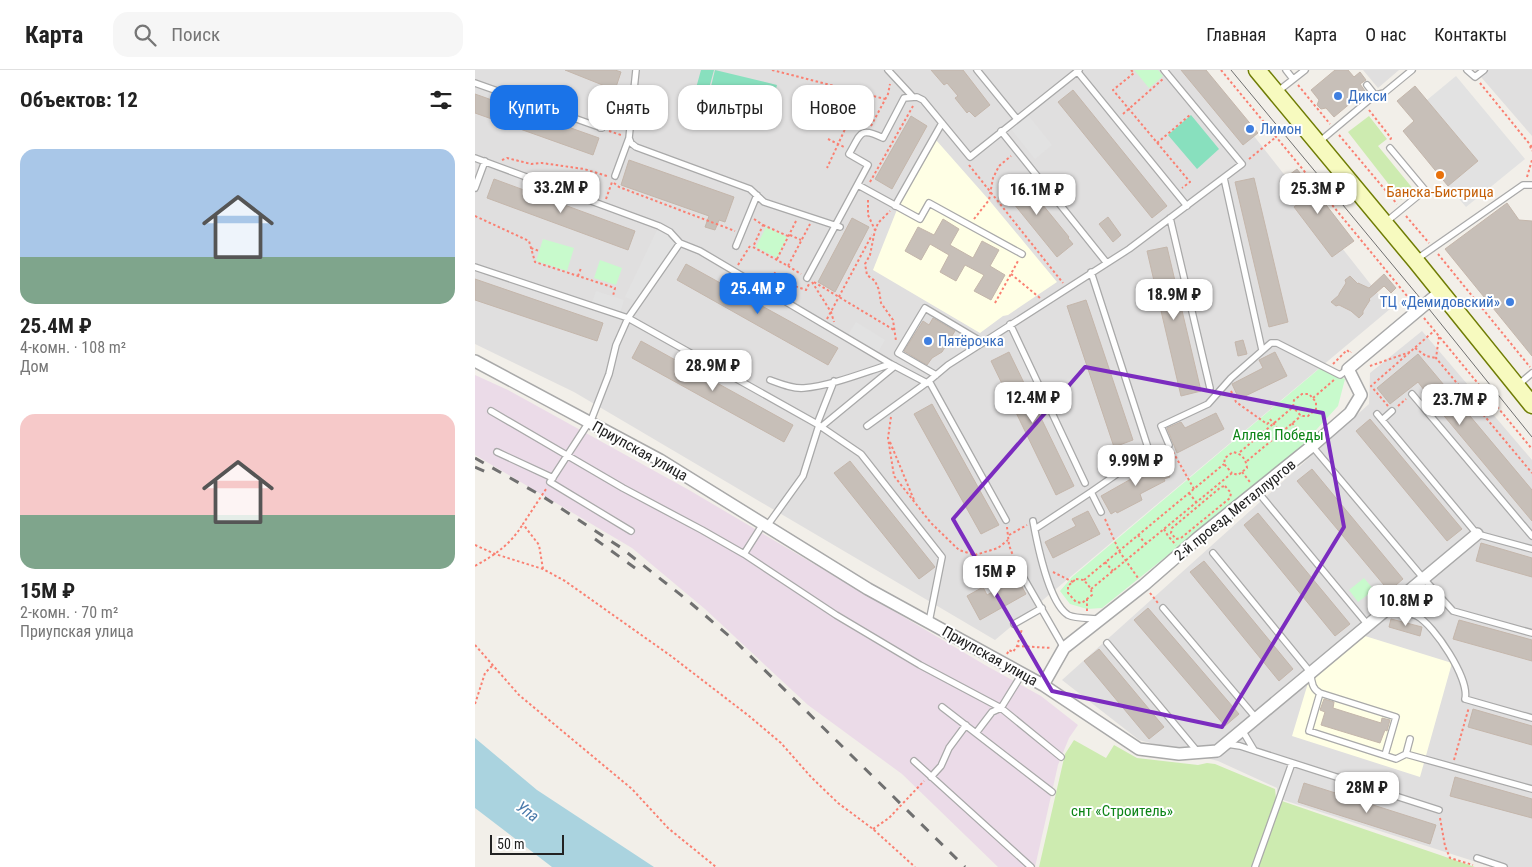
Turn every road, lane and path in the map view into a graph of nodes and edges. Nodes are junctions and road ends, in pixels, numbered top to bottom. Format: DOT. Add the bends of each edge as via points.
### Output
graph roads {
  1 [pos="636,70"];
  2 [pos="772,70"];
  3 [pos="977,70"];
  4 [pos="1131,70"];
  5 [pos="1221,70"];
  6 [pos="1257,70"];
  7 [pos="1286,70"];
  8 [pos="1305,70"];
  9 [pos="1412,70"];
  10 [pos="1467,70"];
  11 [pos="1484,70"];
  12 [pos="1078,71"];
  13 [pos="1166,72"];
  14 [pos="890,73"];
  15 [pos="1475,77"];
  16 [pos="1293,79"];
  17 [pos="475,83"];
  18 [pos="634,85"];
  19 [pos="1367,85"];
  20 [pos="1276,94"];
  21 [pos="1375,95"];
  22 [pos="913,97"];
  23 [pos="885,99"];
  24 [pos="915,104"];
  25 [pos="1364,104"];
  26 [pos="1129,109"];
  27 [pos="1197,109"];
  28 [pos="1017,119"];
  29 [pos="1117,119"];
  30 [pos="588,123"];
  31 [pos="942,124"];
  32 [pos="1334,129"];
  33 [pos="607,130"];
  34 [pos="630,130"];
  35 [pos="845,130"];
  36 [pos="869,131"];
  37 [pos="1001,131"];
  38 [pos="1276,137"];
  39 [pos="629,138"];
  40 [pos="828,140"];
  41 [pos="1157,143"];
  42 [pos="1317,143"];
  43 [pos="838,144"];
  44 [pos="1530,144"];
  45 [pos="1532,147"];
  46 [pos="1389,148"];
  47 [pos="851,150"];
  48 [pos="1017,151"];
  49 [pos="1532,151"];
  50 [pos="475,158"];
  51 [pos="1532,160"];
  52 [pos="488,162"];
  53 [pos="968,164"];
  54 [pos="1242,164"];
  55 [pos="827,168"];
  56 [pos="615,176"];
  57 [pos="1224,178"];
  58 [pos="858,185"];
  59 [pos="1532,185"];
  60 [pos="1523,186"];
  61 [pos="475,188"];
  62 [pos="866,190"];
  63 [pos="1177,193"];
  64 [pos="991,194"];
  65 [pos="757,195"];
  66 [pos="895,206"];
  67 [pos="1187,206"];
  68 [pos="1401,209"];
  69 [pos="799,214"];
  70 [pos="475,216"];
  71 [pos="749,216"];
  72 [pos="975,217"];
  73 [pos="813,218"];
  74 [pos="1170,218"];
  75 [pos="1383,224"];
  76 [pos="763,225"];
  77 [pos="838,226"];
  78 [pos="875,230"];
  79 [pos="741,233"];
  80 [pos="789,235"];
  81 [pos="801,240"];
  82 [pos="679,243"];
  83 [pos="735,246"];
  84 [pos="750,246"];
  85 [pos="1433,247"];
  86 [pos="531,248"];
  87 [pos="539,250"];
  88 [pos="1022,254"];
  89 [pos="777,260"];
  90 [pos="1415,260"];
  91 [pos="1106,262"];
  92 [pos="788,266"];
  93 [pos="475,267"];
  94 [pos="581,268"];
  95 [pos="776,271"];
  96 [pos="735,272"];
  97 [pos="1091,272"];
  98 [pos="1011,274"];
  99 [pos="578,276"];
  100 [pos="807,278"];
  101 [pos="1067,287"];
  102 [pos="806,290"];
  103 [pos="1440,292"];
  104 [pos="613,296"];
  105 [pos="839,296"];
  106 [pos="995,303"];
  107 [pos="1043,303"];
  108 [pos="621,310"];
  109 [pos="1418,310"];
  110 [pos="831,312"];
  111 [pos="628,318"];
  112 [pos="1010,324"];
  113 [pos="894,330"];
  114 [pos="837,331"];
  115 [pos="1434,331"];
  116 [pos="1439,336"];
  117 [pos="982,342"];
  118 [pos="1358,347"];
  119 [pos="1415,348"];
  120 [pos="1262,350"];
  121 [pos="1411,352"];
  122 [pos="898,353"];
  123 [pos="1436,358"];
  124 [pos="475,361"];
  125 [pos="893,365"];
  126 [pos="1367,367"];
  127 [pos="1327,368"];
  128 [pos="1532,370"];
  129 [pos="1344,372"];
  130 [pos="1532,373"];
  131 [pos="936,375"];
  132 [pos="770,380"];
  133 [pos="834,381"];
  134 [pos="928,382"];
  135 [pos="1227,383"];
  136 [pos="1517,386"];
  137 [pos="1210,388"];
  138 [pos="1412,394"];
  139 [pos="1313,398"];
  140 [pos="1532,405"];
  141 [pos="1293,407"];
  142 [pos="892,408"];
  143 [pos="491,411"];
  144 [pos="1393,411"];
  145 [pos="1377,414"];
  146 [pos="1301,416"];
  147 [pos="1382,420"];
  148 [pos="590,422"];
  149 [pos="1292,423"];
  150 [pos="1273,424"];
  151 [pos="819,426"];
  152 [pos="867,426"];
  153 [pos="1281,432"];
  154 [pos="1283,436"];
  155 [pos="888,438"];
  156 [pos="1169,445"];
  157 [pos="1312,446"];
  158 [pos="1532,449"];
  159 [pos="497,452"];
  160 [pos="1239,453"];
  161 [pos="567,457"];
  162 [pos="1246,461"];
  163 [pos="1225,464"];
  164 [pos="1232,473"];
  165 [pos="1532,473"];
  166 [pos="552,480"];
  167 [pos="1085,483"];
  168 [pos="1194,489"];
  169 [pos="1213,489"];
  170 [pos="1257,491"];
  171 [pos="1091,492"];
  172 [pos="1216,492"];
  173 [pos="1189,493"];
  174 [pos="1197,503"];
  175 [pos="916,504"];
  176 [pos="1199,506"];
  177 [pos="1188,510"];
  178 [pos="1101,512"];
  179 [pos="1190,513"];
  180 [pos="1006,520"];
  181 [pos="1033,521"];
  182 [pos="523,524"];
  183 [pos="765,525"];
  184 [pos="1035,529"];
  185 [pos="1164,529"];
  186 [pos="631,531"];
  187 [pos="1477,534"];
  188 [pos="1008,535"];
  189 [pos="1138,535"];
  190 [pos="1532,536"];
  191 [pos="1008,540"];
  192 [pos="1146,544"];
  193 [pos="475,545"];
  194 [pos="1532,549"];
  195 [pos="1184,550"];
  196 [pos="1119,551"];
  197 [pos="1213,553"];
  198 [pos="495,554"];
  199 [pos="744,554"];
  200 [pos="1125,561"];
  201 [pos="1105,562"];
  202 [pos="475,566"];
  203 [pos="1043,567"];
  204 [pos="1018,568"];
  205 [pos="543,569"];
  206 [pos="1113,571"];
  207 [pos="1084,580"];
  208 [pos="1424,580"];
  209 [pos="1073,582"];
  210 [pos="987,584"];
  211 [pos="1144,585"];
  212 [pos="1091,589"];
  213 [pos="1087,599"];
  214 [pos="1042,608"];
  215 [pos="1163,608"];
  216 [pos="1385,612"];
  217 [pos="1025,618"];
  218 [pos="1087,618"];
  219 [pos="1101,619"];
  220 [pos="929,622"];
  221 [pos="1014,624"];
  222 [pos="1368,626"];
  223 [pos="1532,634"];
  224 [pos="1107,643"];
  225 [pos="475,645"];
  226 [pos="1017,646"];
  227 [pos="1063,648"];
  228 [pos="1007,654"];
  229 [pos="493,665"];
  230 [pos="1311,673"];
  231 [pos="1022,674"];
  232 [pos="1043,685"];
  233 [pos="1321,694"];
  234 [pos="1471,701"];
  235 [pos="475,704"];
  236 [pos="942,707"];
  237 [pos="1001,708"];
  238 [pos="1256,718"];
  239 [pos="1532,718"];
  240 [pos="966,725"];
  241 [pos="1243,730"];
  242 [pos="976,733"];
  243 [pos="1410,739"];
  244 [pos="1227,744"];
  245 [pos="1254,750"];
  246 [pos="1199,753"];
  247 [pos="1406,754"];
  248 [pos="1385,755"];
  249 [pos="1061,758"];
  250 [pos="914,761"];
  251 [pos="1292,763"];
  252 [pos="1452,767"];
  253 [pos="930,777"];
  254 [pos="1532,790"];
  255 [pos="1052,792"];
  256 [pos="1439,810"];
  257 [pos="873,829"];
  258 [pos="1477,858"];
  259 [pos="1493,865"];
  260 [pos="716,867"];
  261 [pos="915,867"];
  262 [pos="1031,867"];
  263 [pos="1255,867"];
  264 [pos="1504,867"];
  1 -- 18 [label="lane"];
  2 -- 23 [label="path"];
  3 -- 28 [label="lane"];
  4 -- 26 [label="path" via="1134,73 1113,90"];
  5 -- 38 [label="path"];
  6 -- 20 [label="main road"];
  7 -- 16 [label="lane"];
  8 -- 16 [label="lane"];
  9 -- 21 [label="lane" via="1384,92"];
  10 -- 15 [label="lane"];
  11 -- 15 [label="lane"];
  12 -- 28 [label="lane"];
  12 -- 29 [label="lane"];
  13 -- 26 [label="path"];
  13 -- 27 [label="lane"];
  14 -- 22 [label="lane"];
  14 -- 23 [label="path"];
  15 -- 44 [label="path"];
  16 -- 20 [label="lane"];
  16 -- 32 [label="path"];
  17 -- 30 [label="lane"];
  19 -- 21 [label="lane"];
  20 -- 42 [label="main road"];
  21 -- 25 [label="lane"];
  22 -- 31 [label="lane" via="923,100"];
  22 -- 36 [label="lane" via="904,98 883,138"];
  23 -- 36 [label="path"];
  24 -- 62 [label="path"];
  25 -- 32 [label="lane"];
  25 -- 46 [label="path" via="1391,138"];
  26 -- 29 [label="path"];
  26 -- 41 [label="path"];
  27 -- 41 [label="path"];
  27 -- 54 [label="lane"];
  28 -- 37 [label="lane"];
  29 -- 63 [label="lane"];
  31 -- 37 [label="lane" via="970,156"];
  31 -- 66 [label="lane"];
  32 -- 42 [label="lane"];
  32 -- 68 [label="path"];
  33 -- 39 [label="path"];
  34 -- 39 [label="lane"];
  35 -- 43 [label="path"];
  36 -- 47 [label="lane" via="860,134"];
  37 -- 48 [label="lane"];
  38 -- 54 [label="path"];
  38 -- 109 [label="path"];
  39 -- 56 [label="lane"];
  39 -- 65 [label="lane" via="636,147 750,189"];
  40 -- 43 [label="path"];
  41 -- 63 [label="path" via="1190,182"];
  42 -- 75 [label="main road"];
  43 -- 47 [label="path"];
  43 -- 55 [label="path"];
  44 -- 45 [label="path"];
  44 -- 49 [label="path"];
  46 -- 68 [label="lane" via="1425,190"];
  47 -- 58 [label="lane" via="849,154 868,165"];
  48 -- 64 [label="path" via="999,166"];
  48 -- 91 [label="lane"];
  50 -- 52 [label="lane"];
  51 -- 60 [label="path"];
  52 -- 61 [label="lane"];
  52 -- 79 [label="path" via="507,158 531,164 584,169 607,176 619,187"];
  52 -- 82 [label="lane" via="659,226 670,232"];
  53 -- 64 [label="path"];
  54 -- 57 [label="lane"];
  57 -- 67 [label="lane"];
  57 -- 120 [label="lane"];
  58 -- 62 [label="lane"];
  58 -- 77 [label="lane"];
  59 -- 60 [label="lane"];
  60 -- 85 [label="lane"];
  62 -- 66 [label="lane"];
  62 -- 78 [label="path" via="868,215"];
  63 -- 67 [label="lane"];
  64 -- 72 [label="path"];
  64 -- 101 [label="path"];
  65 -- 69 [label="lane" via="764,202"];
  65 -- 71 [label="lane"];
  66 -- 78 [label="path"];
  66 -- 88 [label="lane" via="920,219 929,202"];
  67 -- 74 [label="lane"];
  68 -- 75 [label="lane"];
  68 -- 85 [label="path"];
  69 -- 73 [label="lane"];
  69 -- 80 [label="path"];
  70 -- 86 [label="path" via="529,241"];
  71 -- 76 [label="path"];
  71 -- 79 [label="lane"];
  73 -- 77 [label="lane"];
  73 -- 81 [label="path"];
  74 -- 91 [label="lane"];
  74 -- 137 [label="lane"];
  75 -- 90 [label="main road"];
  76 -- 80 [label="path"];
  76 -- 89 [label="path" via="753,247"];
  77 -- 100 [label="lane"];
  78 -- 105 [label="path"];
  78 -- 113 [label="path" via="865,264 867,275 875,281 881,303 893,320"];
  79 -- 83 [label="lane"];
  80 -- 81 [label="path"];
  80 -- 89 [label="path"];
  81 -- 92 [label="path"];
  82 -- 96 [label="lane" via="700,251"];
  82 -- 111 [label="lane"];
  84 -- 96 [label="path"];
  85 -- 90 [label="lane"];
  85 -- 128 [label="path"];
  86 -- 87 [label="path"];
  86 -- 99 [label="path" via="535,262"];
  88 -- 98 [label="path"];
  89 -- 92 [label="path"];
  90 -- 103 [label="main road"];
  91 -- 97 [label="lane"];
  92 -- 100 [label="path"];
  93 -- 111 [label="lane"];
  94 -- 99 [label="path"];
  95 -- 102 [label="path" via="772,278"];
  96 -- 114 [label="lane"];
  97 -- 101 [label="lane"];
  97 -- 171 [label="lane" via="1150,454"];
  98 -- 106 [label="path"];
  98 -- 107 [label="path" via="1038,295"];
  99 -- 104 [label="path" via="615,288"];
  101 -- 107 [label="lane"];
  103 -- 109 [label="street"];
  103 -- 136 [label="main road"];
  105 -- 110 [label="path"];
  105 -- 110 [label="path" via="811,280"];
  105 -- 113 [label="path"];
  107 -- 112 [label="lane"];
  108 -- 111 [label="lane"];
  109 -- 115 [label="path"];
  109 -- 129 [label="street"];
  110 -- 114 [label="path"];
  111 -- 148 [label="lane"];
  111 -- 151 [label="lane"];
  112 -- 117 [label="lane"];
  112 -- 167 [label="lane"];
  113 -- 122 [label="path"];
  114 -- 125 [label="lane"];
  115 -- 116 [label="path"];
  115 -- 119 [label="path"];
  116 -- 123 [label="path"];
  116 -- 158 [label="path"];
  117 -- 122 [label="lane" via="925,308"];
  117 -- 131 [label="lane"];
  118 -- 127 [label="path" via="1350,353 1347,350"];
  119 -- 121 [label="path"];
  119 -- 123 [label="path"];
  120 -- 127 [label="lane" via="1271,342 1277,343"];
  120 -- 135 [label="lane"];
  121 -- 126 [label="path"];
  121 -- 144 [label="path" via="1371,386"];
  122 -- 131 [label="lane"];
  123 -- 165 [label="path"];
  124 -- 148 [label="street, Приупская улица"];
  125 -- 133 [label="lane"];
  125 -- 134 [label="lane"];
  125 -- 151 [label="lane"];
  127 -- 129 [label="lane"];
  129 -- 139 [label="path"];
  129 -- 157 [label="street, 2-й проезд Металлургов" via="1361,396 1350,413"];
  130 -- 136 [label="lane"];
  131 -- 134 [label="lane"];
  132 -- 133 [label="lane" via="804,388"];
  133 -- 151 [label="lane"];
  134 -- 142 [label="lane"];
  134 -- 180 [label="lane"];
  135 -- 150 [label="path" via="1236,402 1267,424 1270,420"];
  135 -- 156 [label="lane" via="1208,404 1161,426"];
  136 -- 140 [label="main road"];
  138 -- 144 [label="path"];
  138 -- 190 [label="lane"];
  139 -- 141 [label="path" via="1302,394 1294,400"];
  139 -- 146 [label="path" via="1315,409 1307,416"];
  141 -- 146 [label="path"];
  141 -- 150 [label="path"];
  142 -- 152 [label="lane"];
  142 -- 155 [label="path"];
  143 -- 161 [label="lane"];
  144 -- 147 [label="lane"];
  145 -- 147 [label="lane"];
  146 -- 149 [label="path"];
  147 -- 187 [label="lane"];
  148 -- 161 [label="lane"];
  148 -- 183 [label="street, Приупская улица" via="660,460"];
  149 -- 153 [label="path"];
  149 -- 157 [label="path"];
  150 -- 153 [label="path"];
  150 -- 160 [label="path"];
  151 -- 183 [label="lane" via="803,476"];
  151 -- 220 [label="lane" via="861,454 942,558"];
  153 -- 154 [label="path"];
  153 -- 162 [label="path"];
  155 -- 175 [label="path"];
  155 -- 175 [label="path" via="894,476"];
  156 -- 168 [label="path"];
  157 -- 170 [label="street, 2-й проезд Металлургов"];
  157 -- 208 [label="lane"];
  159 -- 166 [label="lane"];
  160 -- 162 [label="path"];
  160 -- 163 [label="path" via="1233,452 1225,458"];
  161 -- 166 [label="lane"];
  161 -- 199 [label="lane"];
  162 -- 164 [label="path" via="1247,468 1239,475"];
  163 -- 164 [label="path"];
  163 -- 168 [label="path"];
  164 -- 169 [label="path"];
  166 -- 182 [label="path"];
  166 -- 186 [label="lane"];
  168 -- 173 [label="path"];
  169 -- 172 [label="path"];
  169 -- 174 [label="path"];
  170 -- 195 [label="street, 2-й проезд Металлургов"];
  170 -- 222 [label="lane"];
  171 -- 178 [label="lane"];
  171 -- 184 [label="lane"];
  172 -- 176 [label="path"];
  172 -- 179 [label="path" via="1225,486 1231,493 1230,498 1176,539 1171,533 1172,528"];
  173 -- 174 [label="path"];
  173 -- 189 [label="path"];
  174 -- 176 [label="path"];
  174 -- 177 [label="path"];
  175 -- 191 [label="path" via="959,550 975,556 998,548"];
  176 -- 179 [label="path"];
  177 -- 179 [label="path"];
  177 -- 185 [label="path"];
  178 -- 196 [label="path"];
  180 -- 188 [label="path"];
  181 -- 184 [label="lane"];
  181 -- 188 [label="path"];
  182 -- 198 [label="path" via="514,538"];
  182 -- 205 [label="path" via="539,544"];
  183 -- 199 [label="lane"];
  183 -- 220 [label="street, Приупская улица" via="868,589"];
  184 -- 203 [label="lane"];
  185 -- 192 [label="path"];
  185 -- 195 [label="path" via="1174,544"];
  187 -- 194 [label="lane"];
  187 -- 208 [label="street, Приупская улица"];
  188 -- 191 [label="path"];
  189 -- 192 [label="path"];
  189 -- 196 [label="path"];
  191 -- 204 [label="path"];
  192 -- 200 [label="path"];
  193 -- 198 [label="path"];
  195 -- 211 [label="street, 2-й проезд Металлургов"];
  196 -- 200 [label="path"];
  196 -- 201 [label="path"];
  197 -- 230 [label="lane"];
  198 -- 202 [label="path"];
  198 -- 205 [label="path"];
  199 -- 237 [label="lane" via="845,620"];
  200 -- 206 [label="path"];
  200 -- 211 [label="path"];
  201 -- 206 [label="path"];
  201 -- 207 [label="path"];
  203 -- 209 [label="path"];
  203 -- 218 [label="lane" via="1062,609 1069,616"];
  204 -- 210 [label="lane"];
  204 -- 214 [label="lane"];
  205 -- 257 [label="path" via="656,645 741,710 781,743 838,803"];
  206 -- 212 [label="path"];
  207 -- 209 [label="path"];
  207 -- 212 [label="path"];
  208 -- 216 [label="street, Приупская улица"];
  208 -- 223 [label="lane" via="1453,611"];
  209 -- 213 [label="path" via="1068,586 1068,592 1076,602 1082,603"];
  211 -- 215 [label="path"];
  211 -- 219 [label="street, 2-й проезд Металлургов"];
  212 -- 213 [label="path" via="1092,594"];
  213 -- 218 [label="path"];
  214 -- 217 [label="lane"];
  214 -- 227 [label="lane"];
  215 -- 238 [label="lane"];
  216 -- 222 [label="street, Приупская улица"];
  216 -- 234 [label="lane" via="1417,616 1431,629 1456,663 1465,699"];
  217 -- 221 [label="lane"];
  217 -- 226 [label="path"];
  218 -- 219 [label="lane"];
  219 -- 227 [label="street, 2-й проезд Металлургов"];
  220 -- 231 [label="street, Приупская улица"];
  222 -- 230 [label="street, Приупская улица"];
  224 -- 246 [label="lane"];
  225 -- 229 [label="path"];
  226 -- 227 [label="path"];
  226 -- 228 [label="path"];
  227 -- 232 [label="street, 2-й проезд Металлургов"];
  229 -- 235 [label="path" via="485,673"];
  229 -- 260 [label="path" via="519,695 632,789 668,828"];
  230 -- 233 [label="lane" via="1311,681"];
  230 -- 238 [label="street, Приупская улица"];
  231 -- 232 [label="street, Приупская улица"];
  231 -- 237 [label="lane"];
  232 -- 246 [label="street, Приупская улица" via="1139,749"];
  233 -- 248 [label="lane" via="1396,717"];
  233 -- 248 [label="lane" via="1309,731"];
  234 -- 239 [label="lane"];
  234 -- 252 [label="path"];
  236 -- 240 [label="lane"];
  237 -- 242 [label="lane" via="992,712"];
  237 -- 249 [label="lane"];
  238 -- 241 [label="street, Приупская улица"];
  240 -- 242 [label="lane"];
  240 -- 253 [label="lane" via="949,748 941,766"];
  241 -- 244 [label="street, Приупская улица"];
  241 -- 245 [label="lane"];
  242 -- 255 [label="lane"];
  243 -- 247 [label="lane"];
  244 -- 245 [label="lane"];
  244 -- 246 [label="street, Приупская улица" via="1217,750"];
  245 -- 251 [label="lane"];
  247 -- 248 [label="lane" via="1396,759"];
  247 -- 252 [label="lane"];
  250 -- 253 [label="lane"];
  251 -- 256 [label="lane"];
  251 -- 263 [label="lane"];
  252 -- 254 [label="lane"];
  253 -- 257 [label="path" via="889,818"];
  253 -- 262 [label="lane"];
  256 -- 258 [label="path" via="1450,858 1475,866"];
  257 -- 261 [label="path"];
  258 -- 259 [label="lane"];
  259 -- 264 [label="lane"];
}
